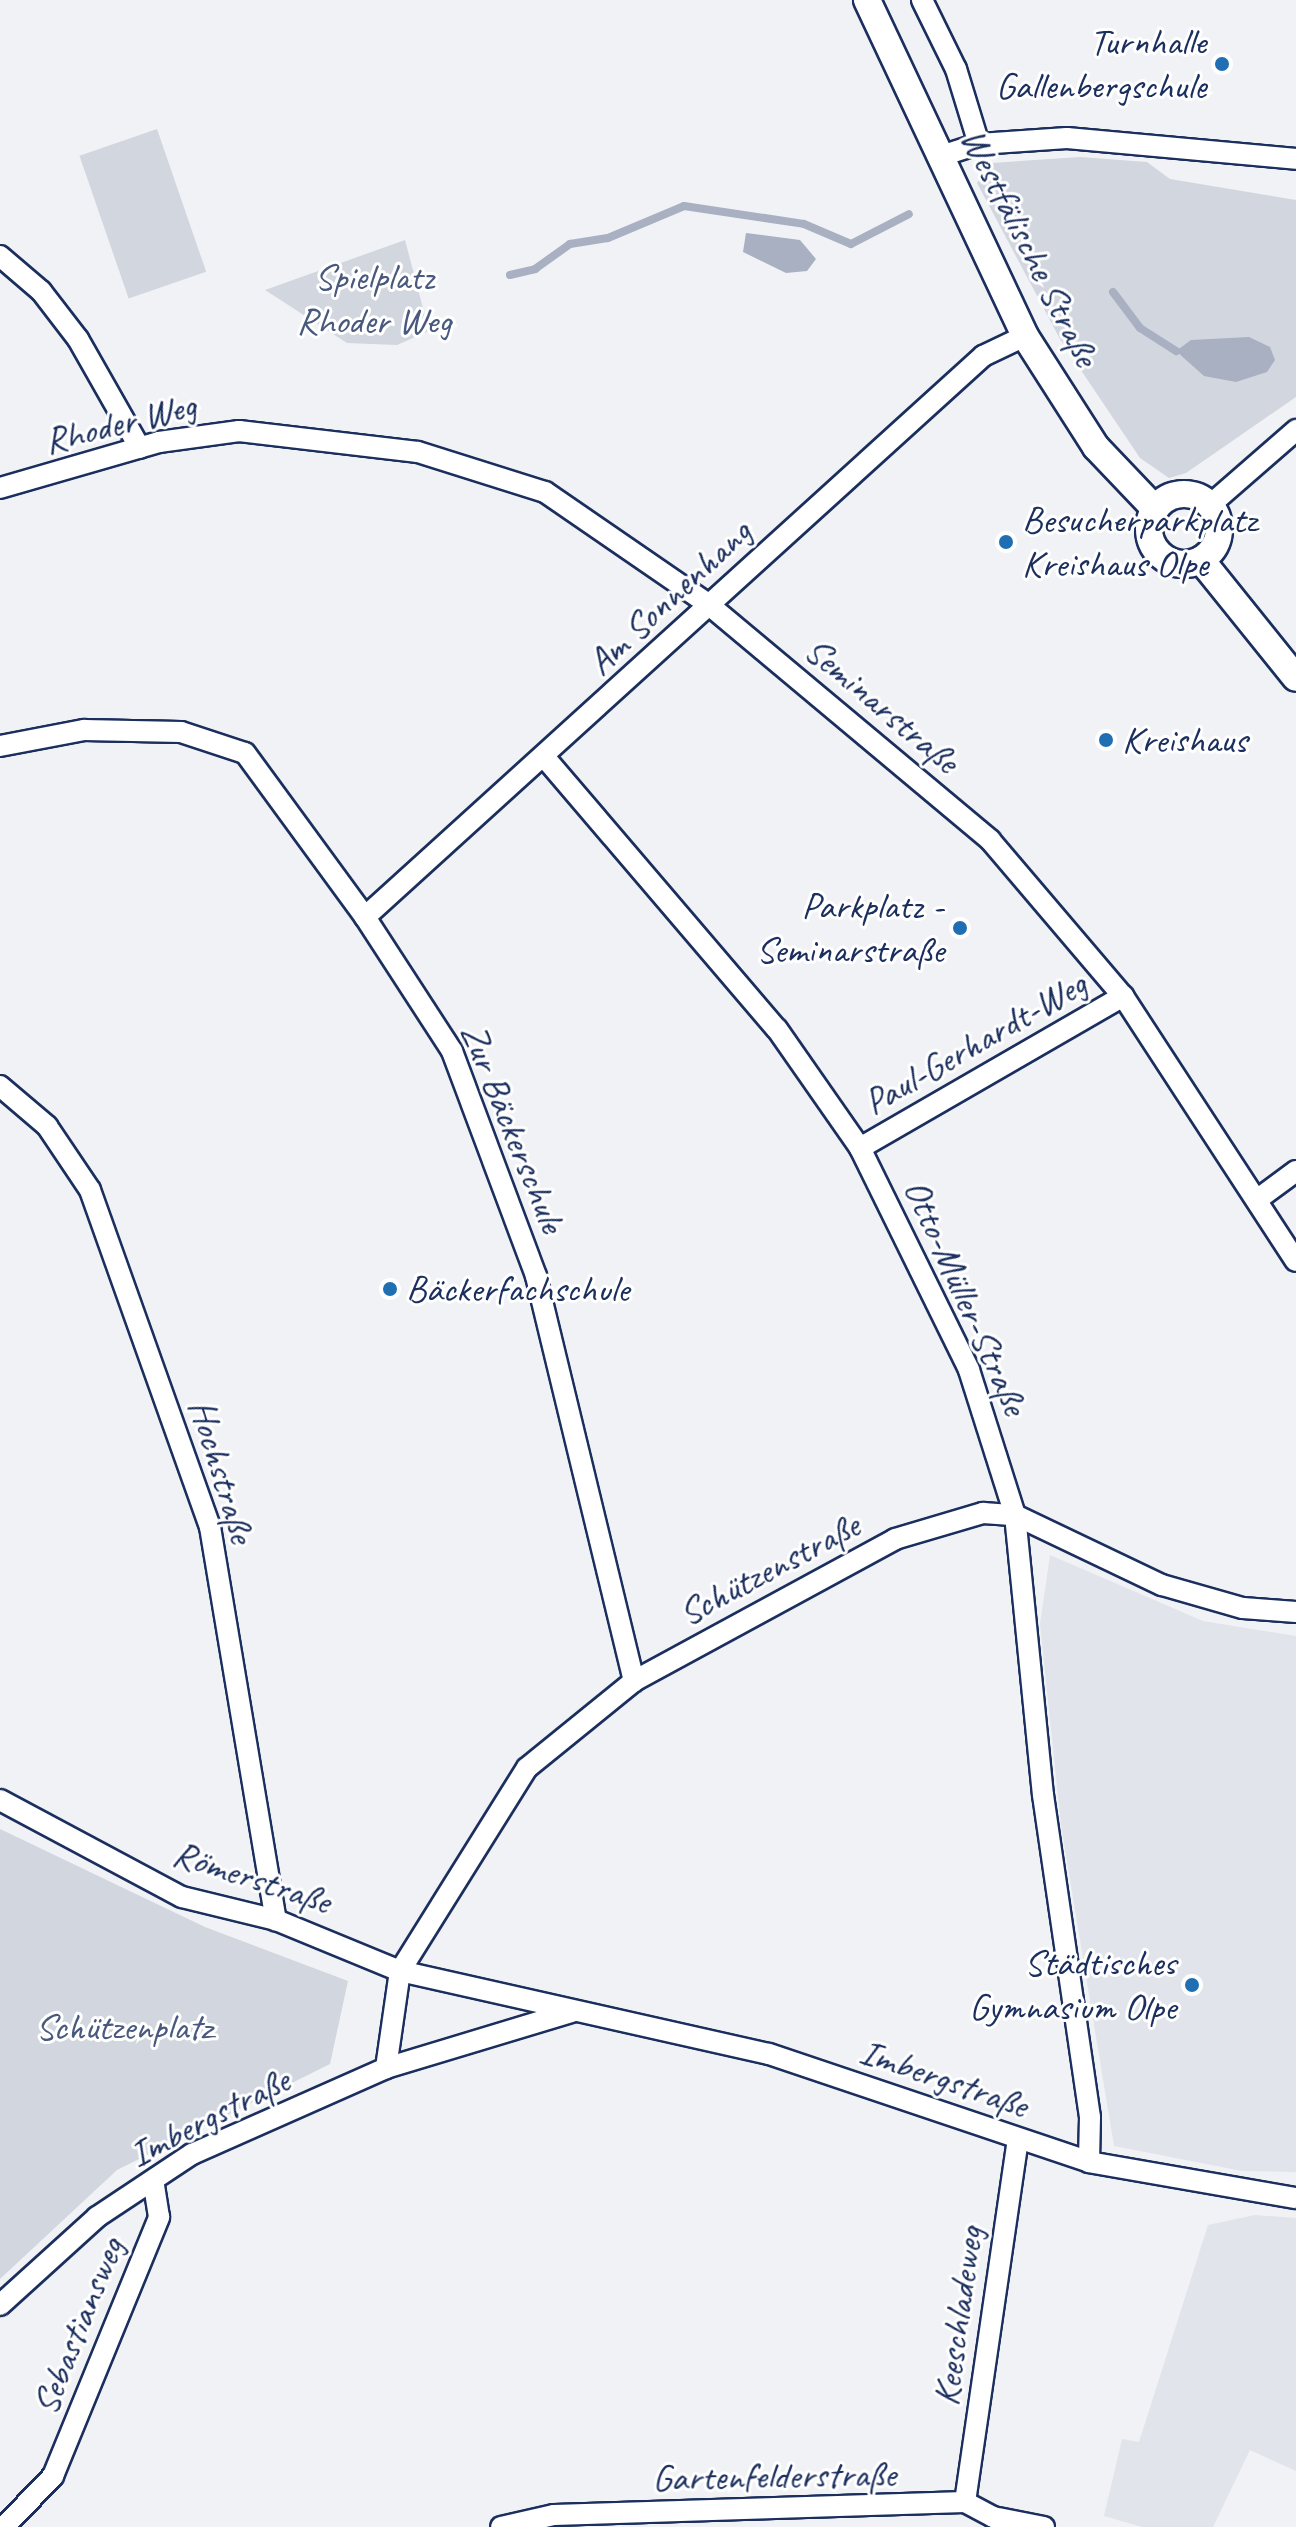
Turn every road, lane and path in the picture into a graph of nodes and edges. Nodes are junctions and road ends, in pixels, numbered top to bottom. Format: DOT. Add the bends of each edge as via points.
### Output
graph roads {
  1 [pos="867,0"];
  2 [pos="922,0"];
  3 [pos="979,144"];
  4 [pos="941,156"];
  5 [pos="1296,159"];
  6 [pos="0,256"];
  7 [pos="1025,336"];
  8 [pos="1296,430"];
  9 [pos="258,432"];
  10 [pos="140,448"];
  11 [pos="0,488"];
  12 [pos="1209,506"];
  13 [pos="1155,509"];
  14 [pos="1201,560"];
  15 [pos="708,604"];
  16 [pos="1296,678"];
  17 [pos="0,746"];
  18 [pos="546,759"];
  19 [pos="365,917"];
  20 [pos="1123,996"];
  21 [pos="0,1086"];
  22 [pos="860,1148"];
  23 [pos="1296,1171"];
  24 [pos="1258,1199"];
  25 [pos="1296,1261"];
  26 [pos="1015,1515"];
  27 [pos="1296,1612"];
  28 [pos="634,1681"];
  29 [pos="0,1800"];
  30 [pos="276,1920"];
  31 [pos="400,1971"];
  32 [pos="572,2012"];
  33 [pos="386,2068"];
  34 [pos="1018,2140"];
  35 [pos="1089,2162"];
  36 [pos="153,2180"];
  37 [pos="1296,2198"];
  38 [pos="0,2305"];
  39 [pos="965,2502"];
  40 [pos="4,2527"];
  41 [pos="501,2527"];
  42 [pos="1044,2527"];
  1 -- 4 [label="street, Westfälische Straße"];
  2 -- 3 [label="street" via="956,69"];
  3 -- 4 [label="street"];
  3 -- 5 [label="street" via="1067,138"];
  4 -- 7 [label="street, Westfälische Straße"];
  6 -- 10 [label="street" via="41,291 78,339"];
  7 -- 13 [label="street, Westfälische Straße" via="1096,447"];
  7 -- 15 [label="street, Am Sonnenhang" via="983,356"];
  8 -- 12 [label="street"];
  9 -- 10 [label="street, Rhoder Weg" via="189,435"];
  9 -- 15 [label="street, Seminarstraße" via="418,452 545,492"];
  10 -- 11 [label="street, Rhoder Weg"];
  12 -- 13 [label="street" via="1179,494"];
  12 -- 14 [label="street" via="1219,530"];
  13 -- 14 [label="street" via="1149,527 1155,550 1172,563"];
  14 -- 16 [label="street"];
  15 -- 18 [label="street, Am Sonnenhang"];
  15 -- 20 [label="street, Seminarstraße" via="990,840"];
  17 -- 19 [label="street, Zur Bäckerschule" via="84,730 181,732 245,753"];
  18 -- 19 [label="street, Am Sonnenhang"];
  18 -- 22 [label="street, Otto-Müller-Straße" via="777,1029"];
  19 -- 28 [label="street, Zur Bäckerschule" via="452,1051 536,1276"];
  20 -- 22 [label="street, Paul-Gerhardt-Weg"];
  20 -- 24 [label="street, Seminarstraße"];
  21 -- 30 [label="street, Hochstraße" via="47,1126 90,1190 210,1527"];
  22 -- 26 [label="street, Otto-Müller-Straße" via="969,1370"];
  23 -- 24 [label="street"];
  24 -- 25 [label="street, Seminarstraße"];
  26 -- 27 [label="street, Schützenstraße" via="1162,1585 1243,1608"];
  26 -- 28 [label="street, Schützenstraße" via="983,1513 895,1539"];
  26 -- 35 [label="street, Otto-Müller-Straße" via="1043,1795 1090,2117"];
  28 -- 31 [label="street, Schützenstraße" via="527,1768"];
  29 -- 30 [label="street, Römerstraße" via="182,1897"];
  30 -- 31 [label="street, Römerstraße"];
  31 -- 32 [label="street, Imbergstraße"];
  31 -- 33 [label="street"];
  32 -- 33 [label="street, Imbergstraße"];
  32 -- 34 [label="street, Imbergstraße" via="769,2054"];
  33 -- 36 [label="street, Imbergstraße" via="192,2154"];
  34 -- 35 [label="street, Imbergstraße"];
  34 -- 39 [label="street, Keeschladeweg"];
  35 -- 37 [label="street, Imbergstraße"];
  36 -- 38 [label="street, Imbergstraße" via="97,2217"];
  36 -- 40 [label="street, Sebastiansweg" via="159,2217 53,2476"];
  39 -- 41 [label="street, Gartenfelderstraße" via="554,2515"];
  39 -- 42 [label="street, Gartenfelderstraße" via="993,2517"];
}
